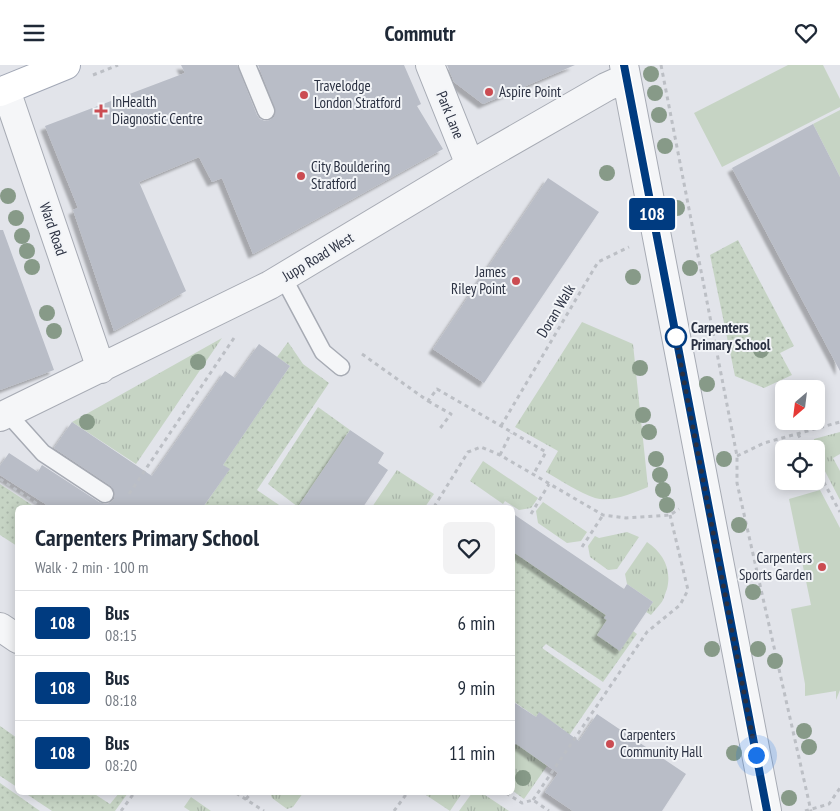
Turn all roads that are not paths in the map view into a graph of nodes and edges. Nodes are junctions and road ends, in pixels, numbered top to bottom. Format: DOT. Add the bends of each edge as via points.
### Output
graph roads {
  1 [pos="66,65"];
  2 [pos="247,65"];
  3 [pos="430,65"];
  4 [pos="625,71"];
  5 [pos="3,91"];
  6 [pos="266,111"];
  7 [pos="470,165"];
  8 [pos="282,277"];
  9 [pos="341,367"];
  10 [pos="101,369"];
  11 [pos="4,415"];
  12 [pos="104,493"];
  13 [pos="0,627"];
  14 [pos="15,637"];
  15 [pos="767,811"];
  1 -- 5 [label="main road"];
  2 -- 6 [label="lane"];
  3 -- 7 [label="street, Park Lane"];
  4 -- 7 [label="street, Jupp Road West" via="606,87"];
  4 -- 15 [label="street"];
  5 -- 10 [label="street, Ward Road"];
  7 -- 8 [label="street, Jupp Road West"];
  8 -- 9 [label="lane" via="323,352"];
  8 -- 10 [label="street, Jupp Road West"];
  10 -- 11 [label="street, Jupp Road West"];
  11 -- 12 [label="lane" via="43,453"];
  13 -- 14 [label="street"];
}
